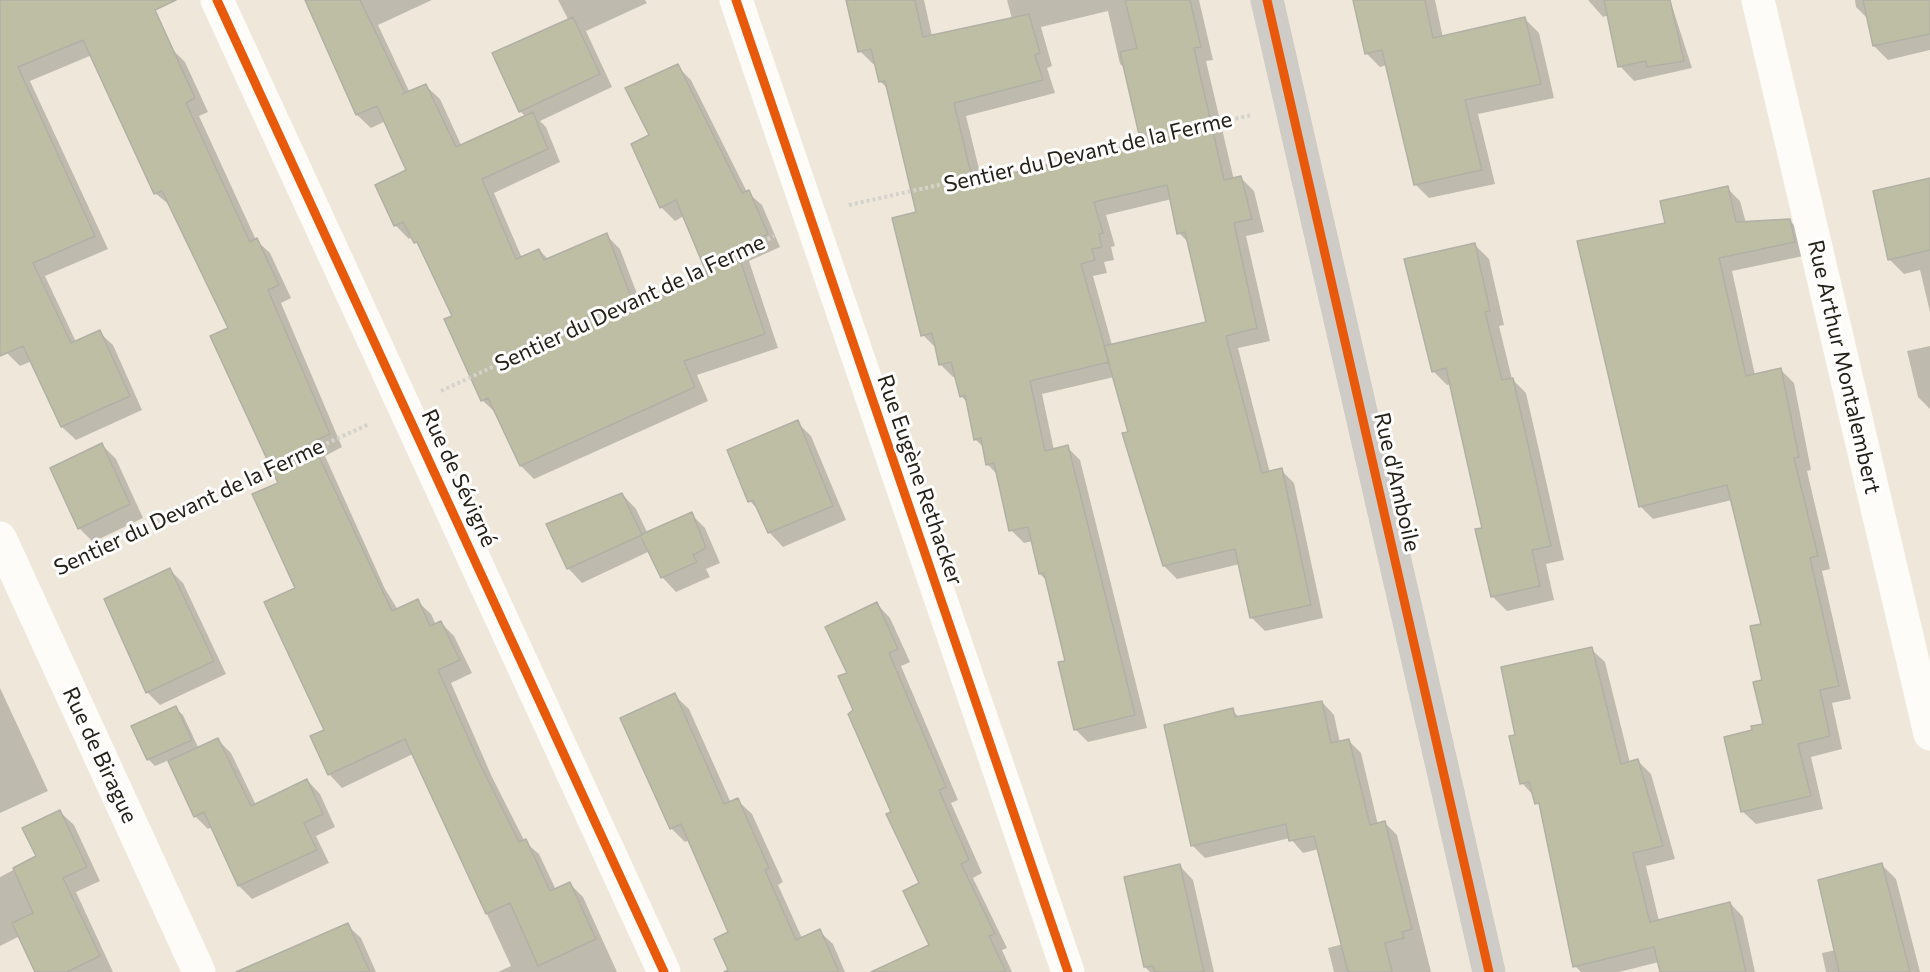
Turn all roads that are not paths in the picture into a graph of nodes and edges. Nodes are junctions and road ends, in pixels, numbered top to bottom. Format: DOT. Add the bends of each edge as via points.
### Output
graph roads {
  1 [pos="217,0"];
  2 [pos="736,0"];
  3 [pos="1267,0"];
  4 [pos="1758,0"];
  5 [pos="0,538"];
  6 [pos="1930,734"];
  7 [pos="199,972"];
  8 [pos="664,972"];
  9 [pos="1068,972"];
  10 [pos="1489,972"];
  1 -- 8 [label="street, Rue de Sévigné"];
  2 -- 9 [label="street, Rue Eugène Rethacker"];
  3 -- 10 [label="street, Rue d'Amboile"];
  4 -- 6 [label="street, Rue Arthur Montalembert"];
  5 -- 7 [label="street, Rue de Birague"];
}
